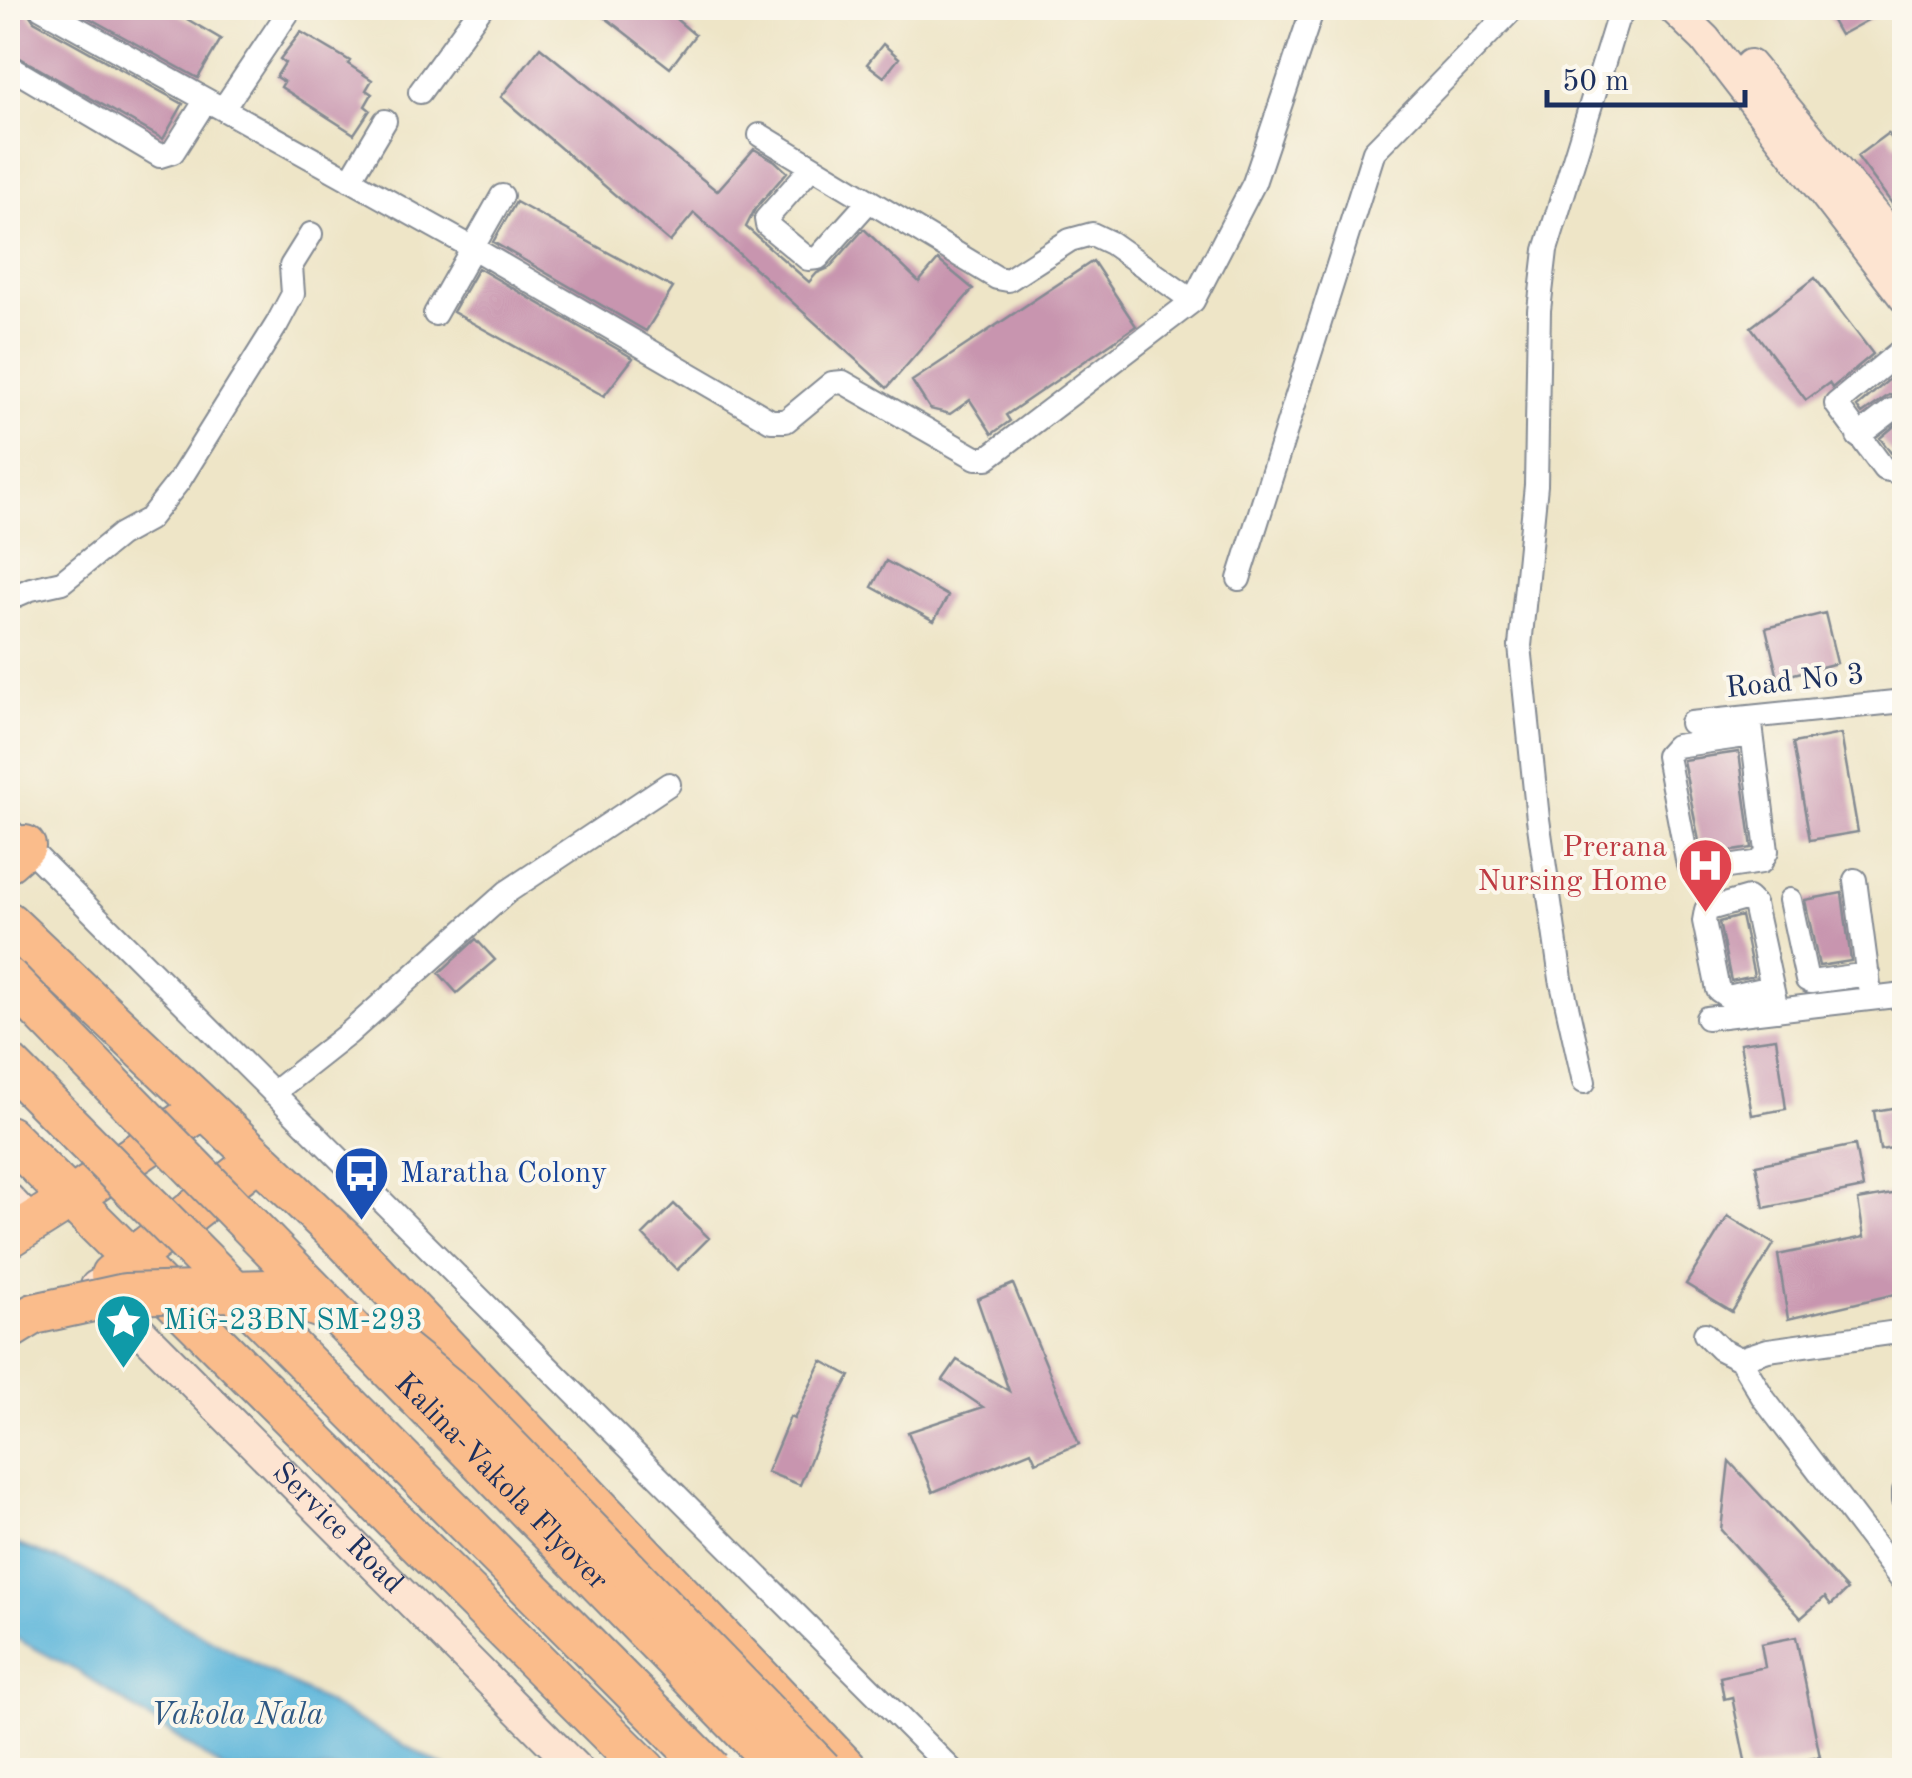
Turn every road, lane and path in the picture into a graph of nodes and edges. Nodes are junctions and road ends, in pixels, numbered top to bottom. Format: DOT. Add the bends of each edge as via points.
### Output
graph roads {
  1 [pos="42,8"];
  2 [pos="291,8"];
  3 [pos="482,8"];
  4 [pos="1313,8"];
  5 [pos="1514,8"];
  6 [pos="1627,8"];
  7 [pos="1673,8"];
  8 [pos="1698,8"];
  9 [pos="8,66"];
  10 [pos="420,92"];
  11 [pos="215,104"];
  12 [pos="385,121"];
  13 [pos="760,136"];
  14 [pos="812,167"];
  15 [pos="350,180"];
  16 [pos="502,196"];
  17 [pos="869,202"];
  18 [pos="310,234"];
  19 [pos="472,248"];
  20 [pos="1898,264"];
  21 [pos="1904,297"];
  22 [pos="1193,301"];
  23 [pos="435,314"];
  24 [pos="1904,348"];
  25 [pos="1892,410"];
  26 [pos="1858,436"];
  27 [pos="1904,462"];
  28 [pos="1239,579"];
  29 [pos="8,600"];
  30 [pos="1904,701"];
  31 [pos="1691,723"];
  32 [pos="1751,726"];
  33 [pos="668,784"];
  34 [pos="13,845"];
  35 [pos="1855,880"];
  36 [pos="1790,900"];
  37 [pos="8,922"];
  38 [pos="1868,974"];
  39 [pos="8,978"];
  40 [pos="1904,994"];
  41 [pos="1871,998"];
  42 [pos="1708,1018"];
  43 [pos="8,1063"];
  44 [pos="1584,1082"];
  45 [pos="273,1093"];
  46 [pos="205,1107"];
  47 [pos="8,1136"];
  48 [pos="256,1160"];
  49 [pos="70,1199"];
  50 [pos="15,1219"];
  51 [pos="132,1258"];
  52 [pos="96,1286"];
  53 [pos="8,1330"];
  54 [pos="1904,1331"];
  55 [pos="1705,1334"];
  56 [pos="8,1349"];
  57 [pos="1740,1360"];
  58 [pos="1904,1490"];
  59 [pos="1904,1500"];
  60 [pos="1904,1583"];
  61 [pos="578,1770"];
  62 [pos="646,1770"];
  63 [pos="712,1770"];
  64 [pos="782,1770"];
  65 [pos="822,1770"];
  66 [pos="848,1770"];
  67 [pos="952,1770"];
  1 -- 11 [label="street"];
  2 -- 11 [label="street"];
  3 -- 10 [label="street"];
  4 -- 22 [label="street" via="1254,183"];
  5 -- 28 [label="street" via="1374,152"];
  6 -- 44 [label="street" via="1546,250 1536,485 1520,646 1561,979"];
  7 -- 20 [label="street"];
  8 -- 20 [label="street"];
  9 -- 11 [label="street" via="160,156 173,152"];
  11 -- 15 [label="street"];
  12 -- 15 [label="street"];
  13 -- 14 [label="street"];
  14 -- 17 [label="street"];
  14 -- 17 [label="street" via="766,219 808,260 818,258"];
  15 -- 19 [label="street"];
  16 -- 19 [label="street"];
  17 -- 22 [label="street" via="998,278 1008,280 1070,240 1092,234"];
  18 -- 29 [label="street" via="290,266 292,294 277,324 149,520 62,582"];
  19 -- 22 [label="street" via="771,421 786,421 832,383 843,382 976,458 987,458"];
  19 -- 23 [label="street"];
  20 -- 21 [label="street"];
  24 -- 26 [label="street" via="1836,404"];
  25 -- 26 [label="street"];
  26 -- 27 [label="street" via="1888,472"];
  30 -- 32 [label="street, Road No 3"];
  31 -- 32 [label="street, Road No 3"];
  32 -- 32 [label="street" via="1767,851 1764,858 1691,870 1667,756 1676,746"];
  33 -- 45 [label="street" via="507,892"];
  34 -- 45 [label="street"];
  35 -- 38 [label="street"];
  36 -- 38 [label="street" via="1806,980 1836,969"];
  37 -- 46 [label="highway"];
  38 -- 41 [label="street"];
  39 -- 64 [label="highway, Kalina-Vakola Flyover, bridge"];
  40 -- 41 [label="street"];
  41 -- 42 [label="street" via="1775,998"];
  43 -- 63 [label="highway, Kalina-Vakola Flyover, bridge"];
  45 -- 67 [label="street"];
  46 -- 48 [label="highway"];
  46 -- 49 [label="highway"];
  47 -- 49 [label="highway"];
  48 -- 51 [label="highway"];
  48 -- 66 [label="highway" via="347,1243"];
  49 -- 50 [label="highway"];
  49 -- 51 [label="highway"];
  51 -- 52 [label="highway"];
  51 -- 62 [label="highway"];
  52 -- 56 [label="highway"];
  52 -- 61 [label="street, Service Road"];
  53 -- 65 [label="highway, bridge" via="34,1314 125,1294 268,1290 370,1326 462,1398"];
  54 -- 57 [label="street"];
  55 -- 57 [label="street"];
  57 -- 60 [label="street"];
  58 -- 59 [label="street"];
}
